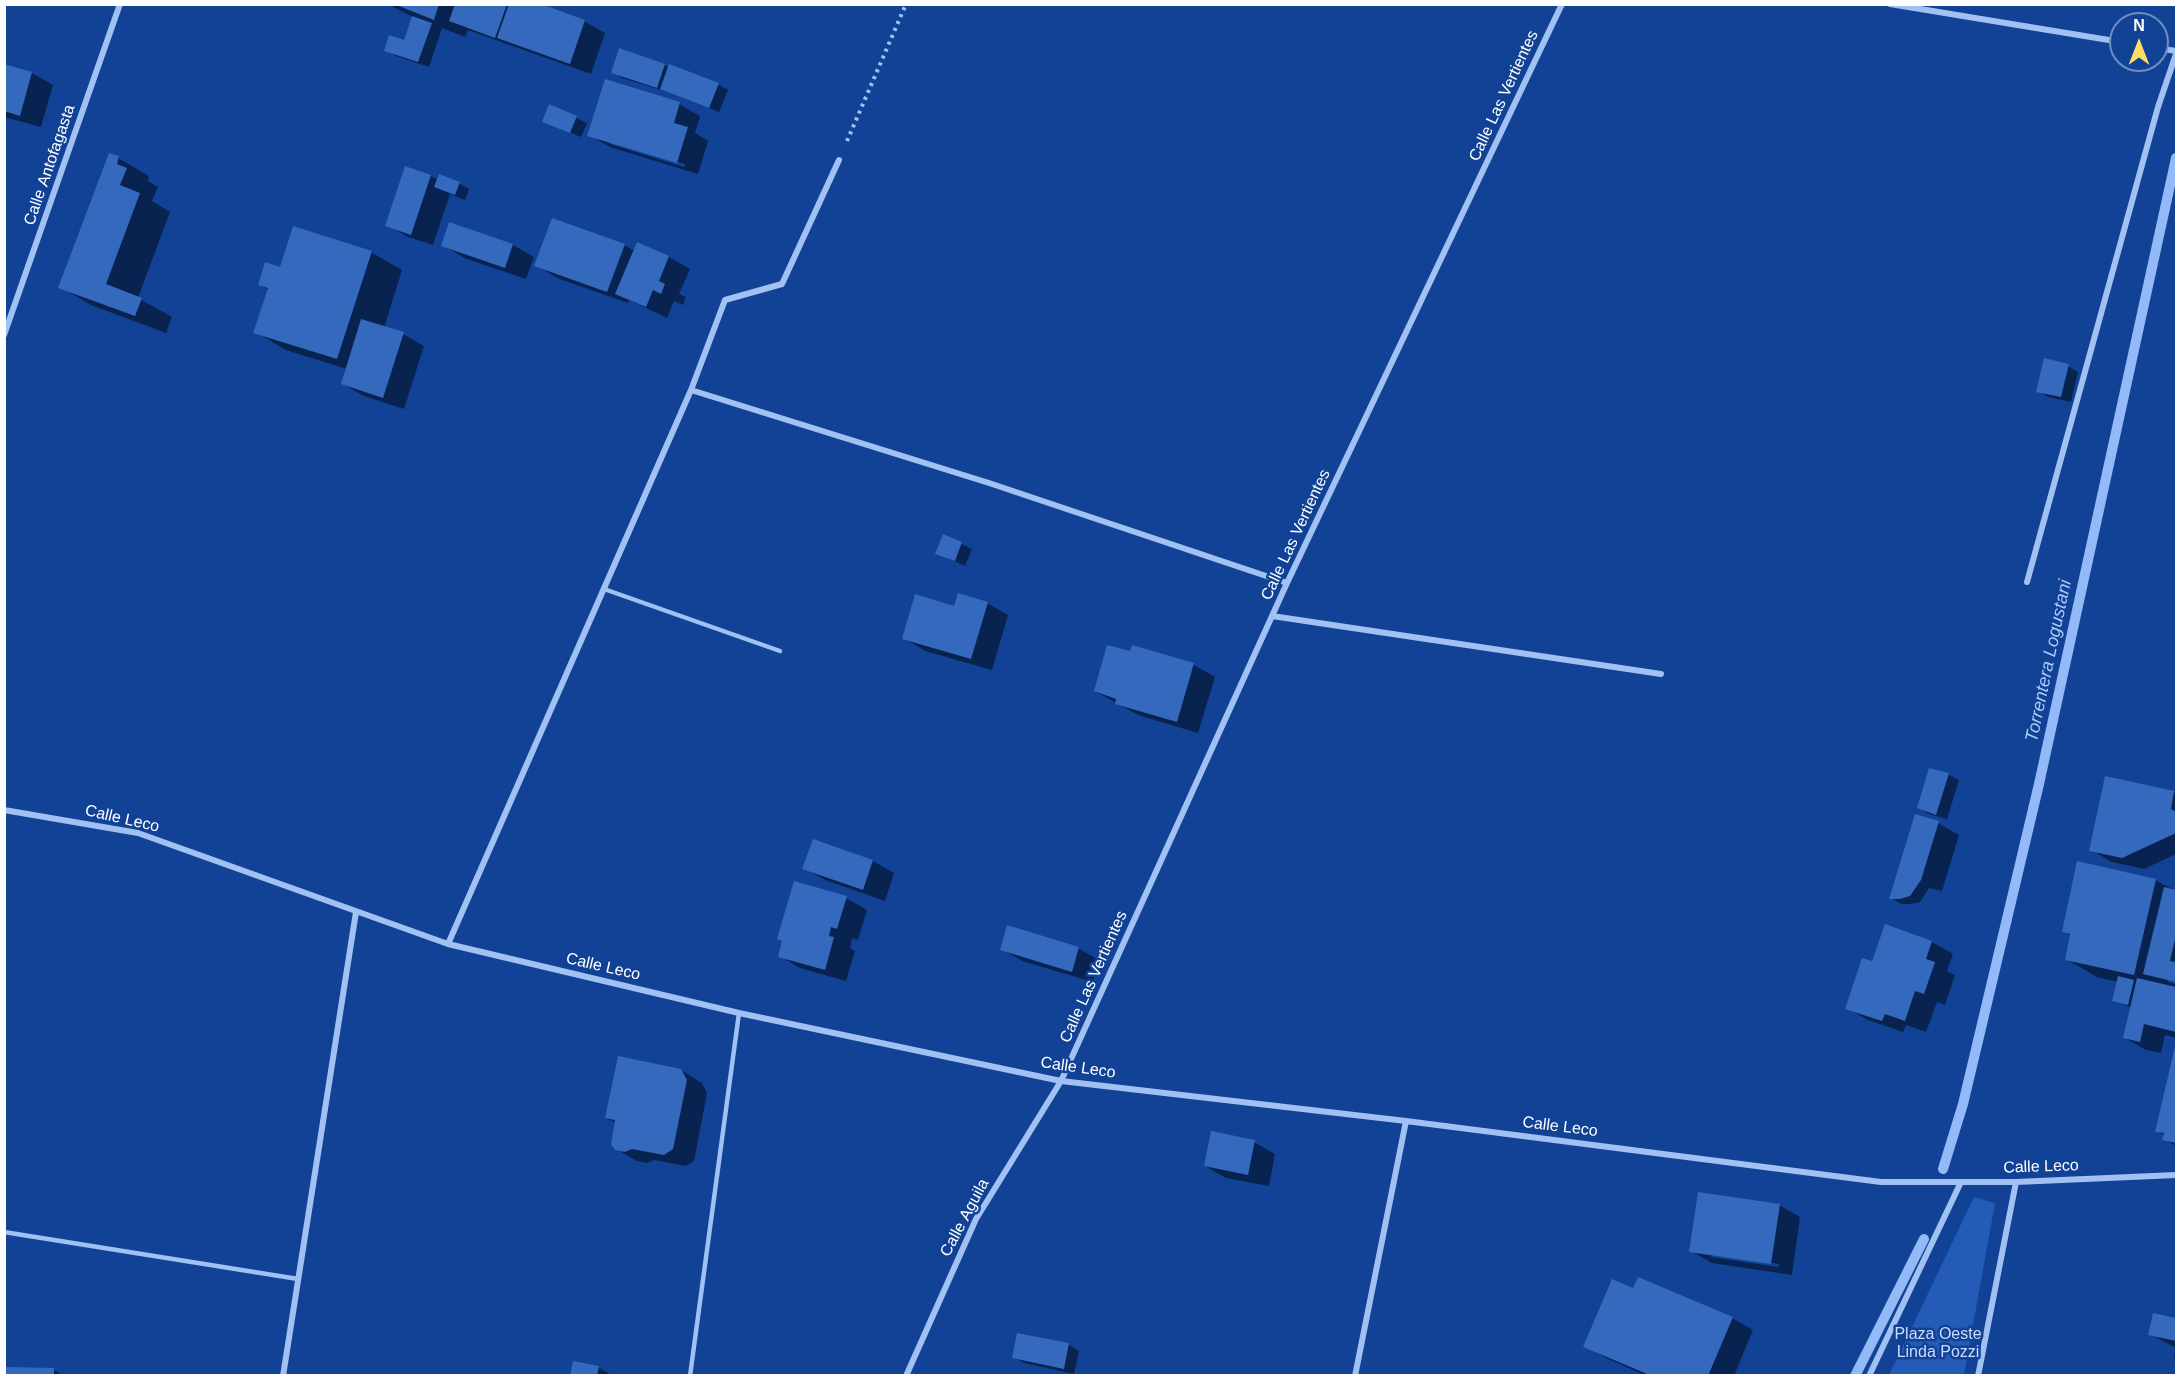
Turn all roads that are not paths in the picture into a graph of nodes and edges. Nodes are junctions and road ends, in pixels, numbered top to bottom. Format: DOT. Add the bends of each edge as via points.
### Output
graph roads {
  1 [pos="120,4"];
  2 [pos="1562,4"];
  3 [pos="1890,4"];
  4 [pos="2109,40"];
  5 [pos="2176,52"];
  6 [pos="839,160"];
  7 [pos="4,335"];
  8 [pos="691,390"];
  9 [pos="2027,582"];
  10 [pos="1287,583"];
  11 [pos="604,589"];
  12 [pos="1272,616"];
  13 [pos="780,651"];
  14 [pos="1661,674"];
  15 [pos="4,810"];
  16 [pos="356,912"];
  17 [pos="448,944"];
  18 [pos="739,1013"];
  19 [pos="1062,1081"];
  20 [pos="1406,1121"];
  21 [pos="2176,1175"];
  22 [pos="1961,1182"];
  23 [pos="2016,1182"];
  24 [pos="4,1232"];
  25 [pos="298,1279"];
  26 [pos="283,1376"];
  27 [pos="690,1376"];
  28 [pos="906,1376"];
  29 [pos="1355,1376"];
  30 [pos="1869,1376"];
  31 [pos="1978,1376"];
  1 -- 7 [label="street, Calle Antofagasta"];
  2 -- 10 [label="street, Calle Las Vertientes"];
  3 -- 4 [label="street"];
  5 -- 9 [label="street"];
  6 -- 8 [label="street" via="782,284 725,300"];
  8 -- 10 [label="street" via="989,483"];
  8 -- 11 [label="street"];
  10 -- 12 [label="street, Calle Las Vertientes"];
  11 -- 13 [label="lane"];
  11 -- 17 [label="street"];
  12 -- 14 [label="street"];
  12 -- 19 [label="street, Calle Las Vertientes"];
  15 -- 16 [label="street, Calle Leco" via="138,833"];
  16 -- 17 [label="street, Calle Leco"];
  16 -- 25 [label="street"];
  17 -- 18 [label="street, Calle Leco"];
  18 -- 19 [label="street, Calle Leco"];
  18 -- 27 [label="lane"];
  19 -- 20 [label="street, Calle Leco"];
  19 -- 28 [label="street, Calle Aguila" via="976,1218"];
  20 -- 22 [label="street, Calle Leco" via="1881,1182"];
  20 -- 29 [label="street"];
  21 -- 23 [label="street, Calle Leco"];
  22 -- 23 [label="street, Calle Leco"];
  22 -- 30 [label="street"];
  23 -- 31 [label="street"];
  24 -- 25 [label="lane"];
  25 -- 26 [label="street"];
}
